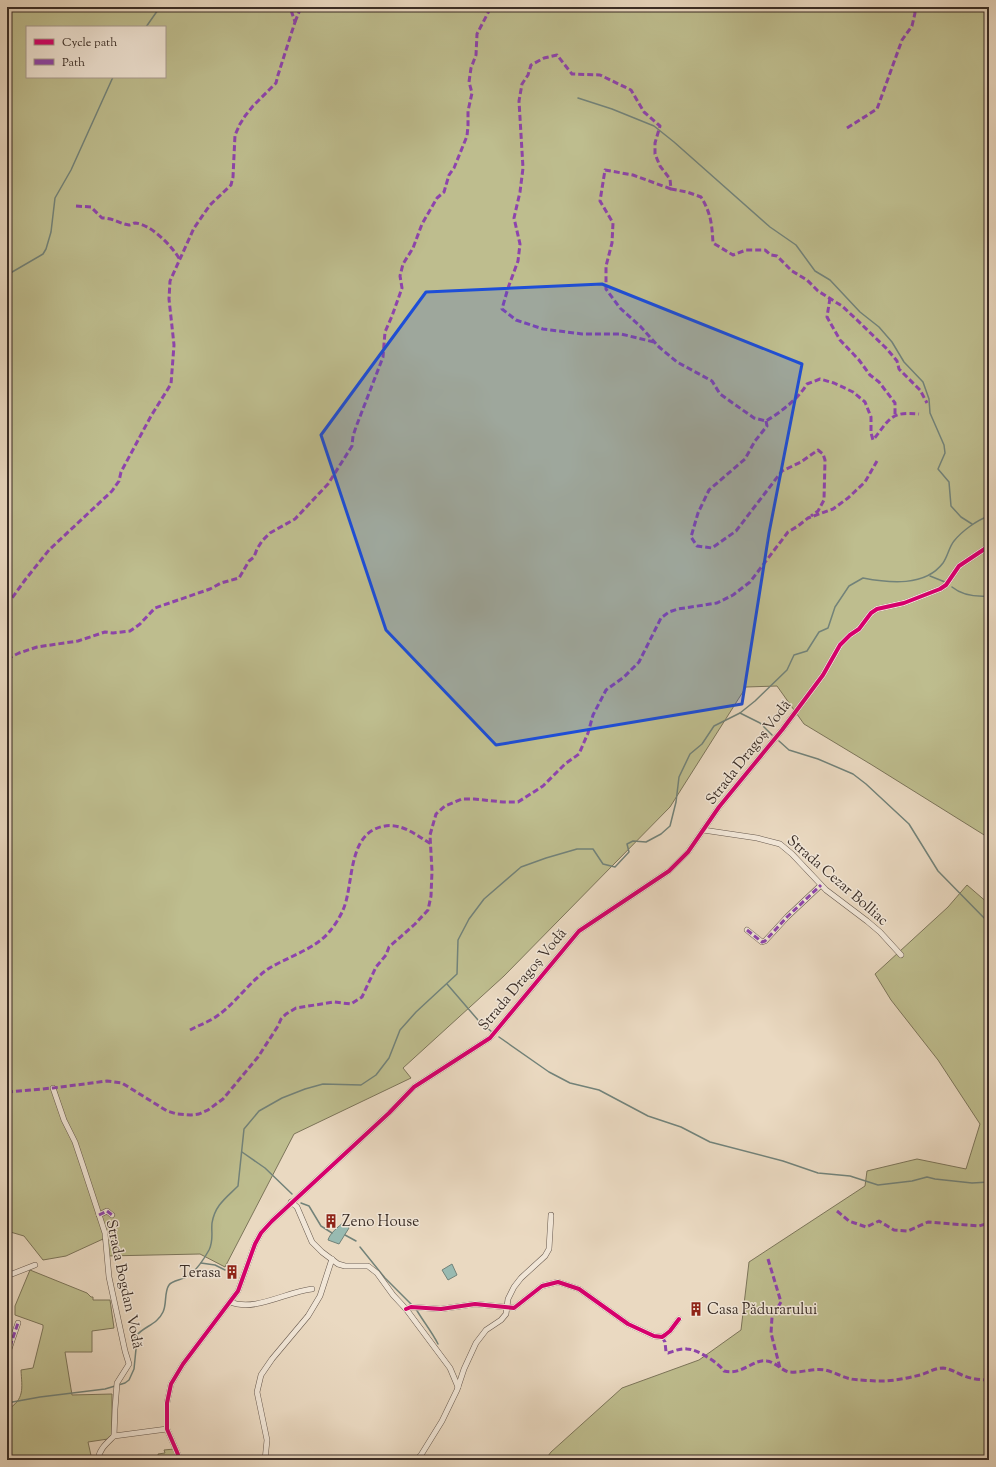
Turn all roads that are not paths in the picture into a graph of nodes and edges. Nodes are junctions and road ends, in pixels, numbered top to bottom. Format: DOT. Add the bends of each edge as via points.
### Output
graph roads {
  1 [pos="989,546"];
  2 [pos="703,830"];
  3 [pos="821,885"];
  4 [pos="747,930"];
  5 [pos="901,955"];
  6 [pos="53,1088"];
  7 [pos="292,1202"];
  8 [pos="99,1215"];
  9 [pos="112,1215"];
  10 [pos="551,1216"];
  11 [pos="332,1259"];
  12 [pos="36,1265"];
  13 [pos="7,1276"];
  14 [pos="312,1289"];
  15 [pos="230,1302"];
  16 [pos="406,1308"];
  17 [pos="507,1308"];
  18 [pos="679,1319"];
  19 [pos="18,1323"];
  20 [pos="7,1355"];
  21 [pos="458,1388"];
  22 [pos="167,1430"];
  23 [pos="114,1436"];
  24 [pos="98,1460"];
  25 [pos="180,1460"];
  26 [pos="265,1460"];
  27 [pos="416,1460"];
  1 -- 2 [label="street, Strada Dragoș Vodă" via="959,566 946,585 940,589 904,603 877,609 871,614 860,629 850,635 835,653 823,675 782,730"];
  2 -- 3 [label="street, Strada Cezar Bolliac" via="780,844"];
  2 -- 7 [label="street, Strada Dragoș Vodă" via="688,852 669,871 579,931 490,1038 414,1087"];
  3 -- 4 [label="street" via="786,917 766,941 762,942"];
  3 -- 5 [label="street, Strada Cezar Bolliac" via="867,920"];
  6 -- 8 [label="street, Strada Bogdan Vodă" via="75,1142"];
  7 -- 11 [label="street" via="312,1242"];
  7 -- 15 [label="street, Strada Dragoș Vodă" via="261,1233 238,1291"];
  8 -- 9 [label="street" via="107,1211"];
  8 -- 23 [label="street, Strada Bogdan Vodă" via="105,1233 109,1277 129,1360 117,1383"];
  10 -- 17 [label="street" via="549,1249 541,1261 514,1287"];
  11 -- 16 [label="street" via="345,1266 364,1265 373,1268"];
  11 -- 26 [label="street" via="318,1300 261,1375 257,1392 267,1440"];
  12 -- 13 [label="street"];
  14 -- 15 [label="street" via="299,1290 259,1304 238,1306"];
  15 -- 22 [label="street, Strada Dragoș Vodă" via="171,1384 167,1403"];
  16 -- 17 [label="street" via="441,1309 475,1304"];
  16 -- 21 [label="street" via="450,1368"];
  17 -- 18 [label="street" via="514,1308 542,1286 558,1282 579,1289 628,1324 654,1336 665,1335"];
  17 -- 21 [label="street" via="501,1320 486,1330 476,1343"];
  19 -- 20 [label="street"];
  21 -- 27 [label="street" via="438,1428"];
  22 -- 23 [label="street"];
  22 -- 25 [label="street, Strada Dragoș Vodă"];
  23 -- 24 [label="street" via="104,1445"];
}
